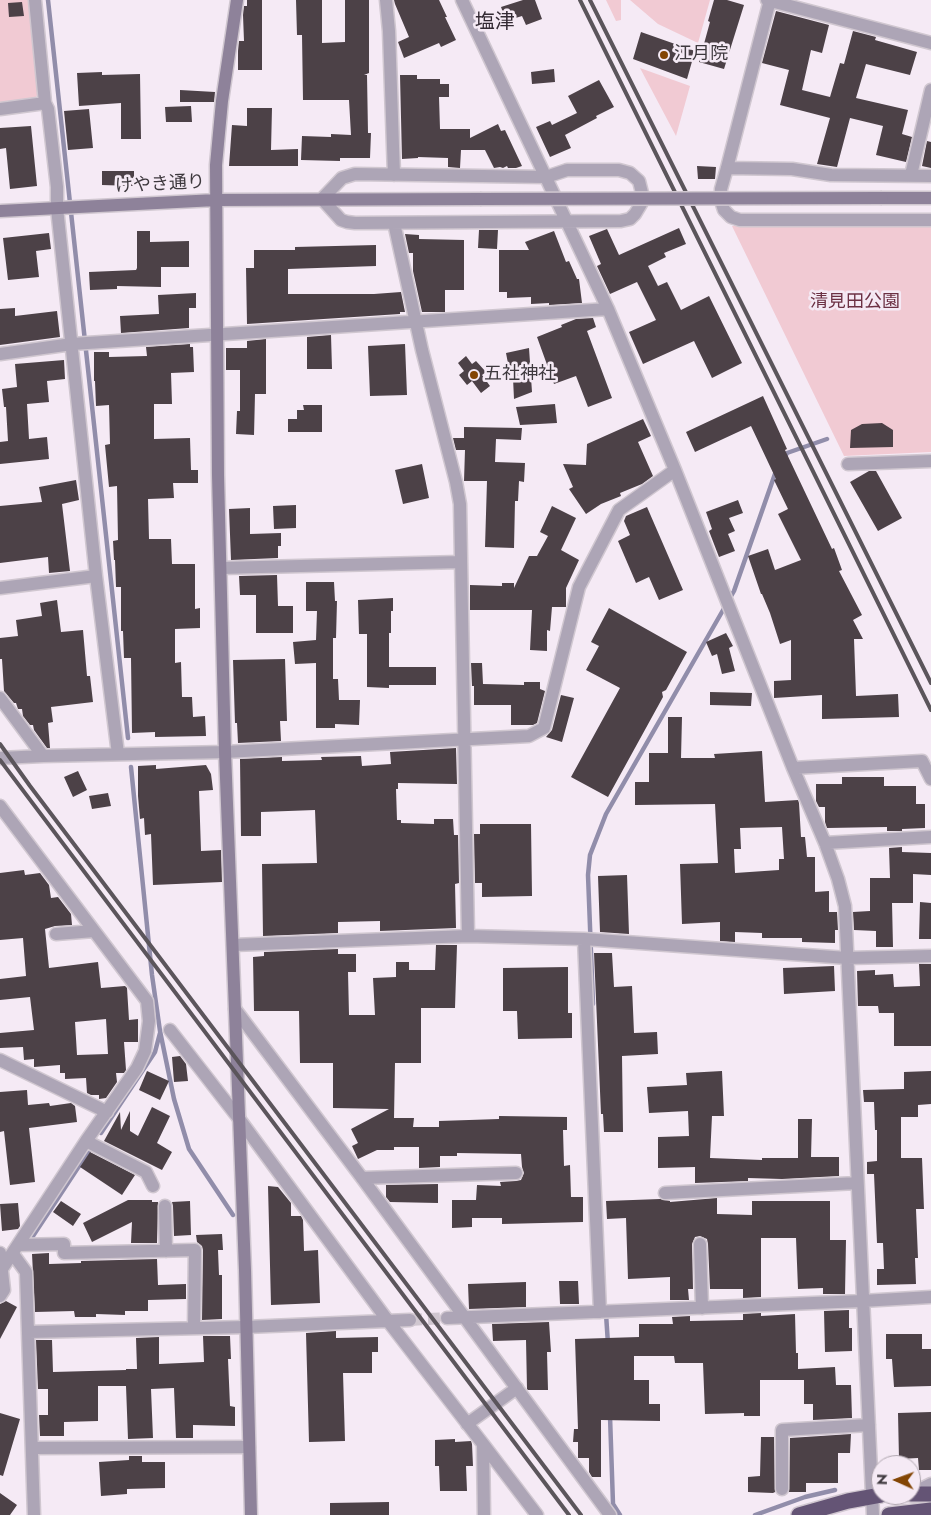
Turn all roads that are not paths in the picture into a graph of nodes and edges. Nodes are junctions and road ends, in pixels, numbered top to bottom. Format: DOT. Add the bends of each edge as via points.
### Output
graph roads {
  1 [pos="35,0"];
  2 [pos="237,0"];
  3 [pos="386,0"];
  4 [pos="462,0"];
  5 [pos="769,0"];
  6 [pos="931,43"];
  7 [pos="931,90"];
  8 [pos="45,103"];
  9 [pos="0,109"];
  10 [pos="727,168"];
  11 [pos="394,175"];
  12 [pos="910,175"];
  13 [pos="931,176"];
  14 [pos="546,177"];
  15 [pos="931,198"];
  16 [pos="322,199"];
  17 [pos="216,200"];
  18 [pos="57,208"];
  19 [pos="0,211"];
  20 [pos="931,220"];
  21 [pos="566,221"];
  22 [pos="394,223"];
  23 [pos="608,309"];
  24 [pos="417,322"];
  25 [pos="217,334"];
  26 [pos="79,344"];
  27 [pos="0,354"];
  28 [pos="931,461"];
  29 [pos="848,464"];
  30 [pos="675,470"];
  31 [pos="460,562"];
  32 [pos="220,568"];
  33 [pos="96,576"];
  34 [pos="0,588"];
  35 [pos="0,698"];
  36 [pos="465,740"];
  37 [pos="225,752"];
  38 [pos="118,754"];
  39 [pos="43,756"];
  40 [pos="0,758"];
  41 [pos="793,768"];
  42 [pos="931,779"];
  43 [pos="0,806"];
  44 [pos="931,837"];
  45 [pos="825,843"];
  46 [pos="94,931"];
  47 [pos="56,934"];
  48 [pos="468,936"];
  49 [pos="590,940"];
  50 [pos="233,944"];
  51 [pos="931,956"];
  52 [pos="847,958"];
  53 [pos="236,1009"];
  54 [pos="170,1030"];
  55 [pos="0,1060"];
  56 [pos="107,1112"];
  57 [pos="240,1120"];
  58 [pos="86,1141"];
  59 [pos="516,1173"];
  60 [pos="362,1178"];
  61 [pos="857,1183"];
  62 [pos="153,1186"];
  63 [pos="665,1193"];
  64 [pos="165,1206"];
  65 [pos="700,1244"];
  66 [pos="10,1251"];
  67 [pos="166,1251"];
  68 [pos="0,1296"];
  69 [pos="931,1297"];
  70 [pos="862,1301"];
  71 [pos="702,1308"];
  72 [pos="600,1312"];
  73 [pos="447,1318"];
  74 [pos="465,1318"];
  75 [pos="410,1320"];
  76 [pos="388,1321"];
  77 [pos="246,1327"];
  78 [pos="194,1328"];
  79 [pos="29,1332"];
  80 [pos="517,1388"];
  81 [pos="467,1424"];
  82 [pos="869,1425"];
  83 [pos="483,1444"];
  84 [pos="249,1446"];
  85 [pos="32,1448"];
  86 [pos="872,1455"];
  87 [pos="782,1489"];
  88 [pos="871,1496"];
  89 [pos="931,1510"];
  90 [pos="34,1515"];
  91 [pos="250,1515"];
  92 [pos="484,1515"];
  93 [pos="537,1515"];
  94 [pos="610,1515"];
  95 [pos="799,1515"];
  96 [pos="889,1515"];
  1 -- 8 [label="street"];
  2 -- 17 [label="street" via="222,101"];
  3 -- 11 [label="street"];
  4 -- 14 [label="street"];
  5 -- 6 [label="street"];
  5 -- 10 [label="street"];
  7 -- 12 [label="street"];
  8 -- 9 [label="street"];
  8 -- 18 [label="street"];
  10 -- 12 [label="street" via="792,169 831,175"];
  10 -- 20 [label="street" via="721,201 731,217 740,220"];
  11 -- 14 [label="street"];
  11 -- 16 [label="street" via="349,175"];
  12 -- 13 [label="street"];
  14 -- 21 [label="street"];
  14 -- 21 [label="street" via="567,170 619,170 630,173 639,182 641,204 630,218 621,221"];
  15 -- 16 [label="street, けやき通り, bridge"];
  16 -- 17 [label="street, けやき通り"];
  16 -- 22 [label="street" via="347,222"];
  17 -- 18 [label="street, けやき通り"];
  17 -- 25 [label="street"];
  18 -- 19 [label="street, けやき通り"];
  18 -- 26 [label="street"];
  21 -- 22 [label="street"];
  21 -- 23 [label="street"];
  22 -- 24 [label="street"];
  23 -- 24 [label="street"];
  23 -- 30 [label="street"];
  24 -- 25 [label="street"];
  24 -- 31 [label="street" via="459,496"];
  25 -- 26 [label="street"];
  25 -- 32 [label="street"];
  26 -- 27 [label="street"];
  26 -- 33 [label="street"];
  28 -- 29 [label="street"];
  30 -- 36 [label="street" via="619,510 579,587 544,728 529,736"];
  30 -- 41 [label="street"];
  31 -- 32 [label="street"];
  31 -- 36 [label="street"];
  32 -- 37 [label="street"];
  33 -- 34 [label="street"];
  33 -- 38 [label="street"];
  35 -- 39 [label="street"];
  36 -- 37 [label="street"];
  36 -- 48 [label="street"];
  37 -- 38 [label="street"];
  37 -- 50 [label="street"];
  38 -- 39 [label="street"];
  39 -- 40 [label="street"];
  41 -- 42 [label="street" via="922,761"];
  41 -- 45 [label="street"];
  43 -- 46 [label="street"];
  44 -- 45 [label="street"];
  45 -- 52 [label="street" via="846,906"];
  46 -- 47 [label="street"];
  46 -- 56 [label="street" via="147,1001 149,1021 145,1051"];
  48 -- 49 [label="street"];
  48 -- 50 [label="street"];
  49 -- 52 [label="street"];
  49 -- 72 [label="street"];
  50 -- 53 [label="street"];
  51 -- 52 [label="street"];
  52 -- 61 [label="street"];
  53 -- 57 [label="street"];
  53 -- 60 [label="street"];
  54 -- 57 [label="street"];
  55 -- 56 [label="street"];
  56 -- 58 [label="street"];
  57 -- 76 [label="street"];
  57 -- 77 [label="street"];
  58 -- 62 [label="street" via="146,1172"];
  58 -- 66 [label="street"];
  59 -- 60 [label="street"];
  60 -- 74 [label="street"];
  61 -- 63 [label="street"];
  61 -- 70 [label="street"];
  64 -- 67 [label="street"];
  65 -- 71 [label="street"];
  66 -- 67 [label="street" via="64,1244 64,1253"];
  66 -- 68 [label="street" via="2,1269 4,1290"];
  66 -- 79 [label="street" via="26,1272"];
  67 -- 78 [label="street" via="195,1250"];
  69 -- 70 [label="street"];
  70 -- 71 [label="street"];
  70 -- 82 [label="street"];
  71 -- 72 [label="street"];
  72 -- 74 [label="street"];
  73 -- 74 [label="street"];
  74 -- 80 [label="street"];
  75 -- 76 [label="street"];
  76 -- 77 [label="street"];
  76 -- 81 [label="street"];
  77 -- 78 [label="street"];
  77 -- 84 [label="street"];
  78 -- 79 [label="street"];
  79 -- 85 [label="street"];
  80 -- 81 [label="street"];
  80 -- 94 [label="street"];
  81 -- 83 [label="street"];
  82 -- 86 [label="street"];
  82 -- 87 [label="street" via="782,1430"];
  83 -- 92 [label="street"];
  83 -- 93 [label="street"];
  84 -- 85 [label="street"];
  84 -- 91 [label="street"];
  85 -- 90 [label="street"];
  88 -- 95 [label="highway"];
  89 -- 96 [label="highway"];
}
